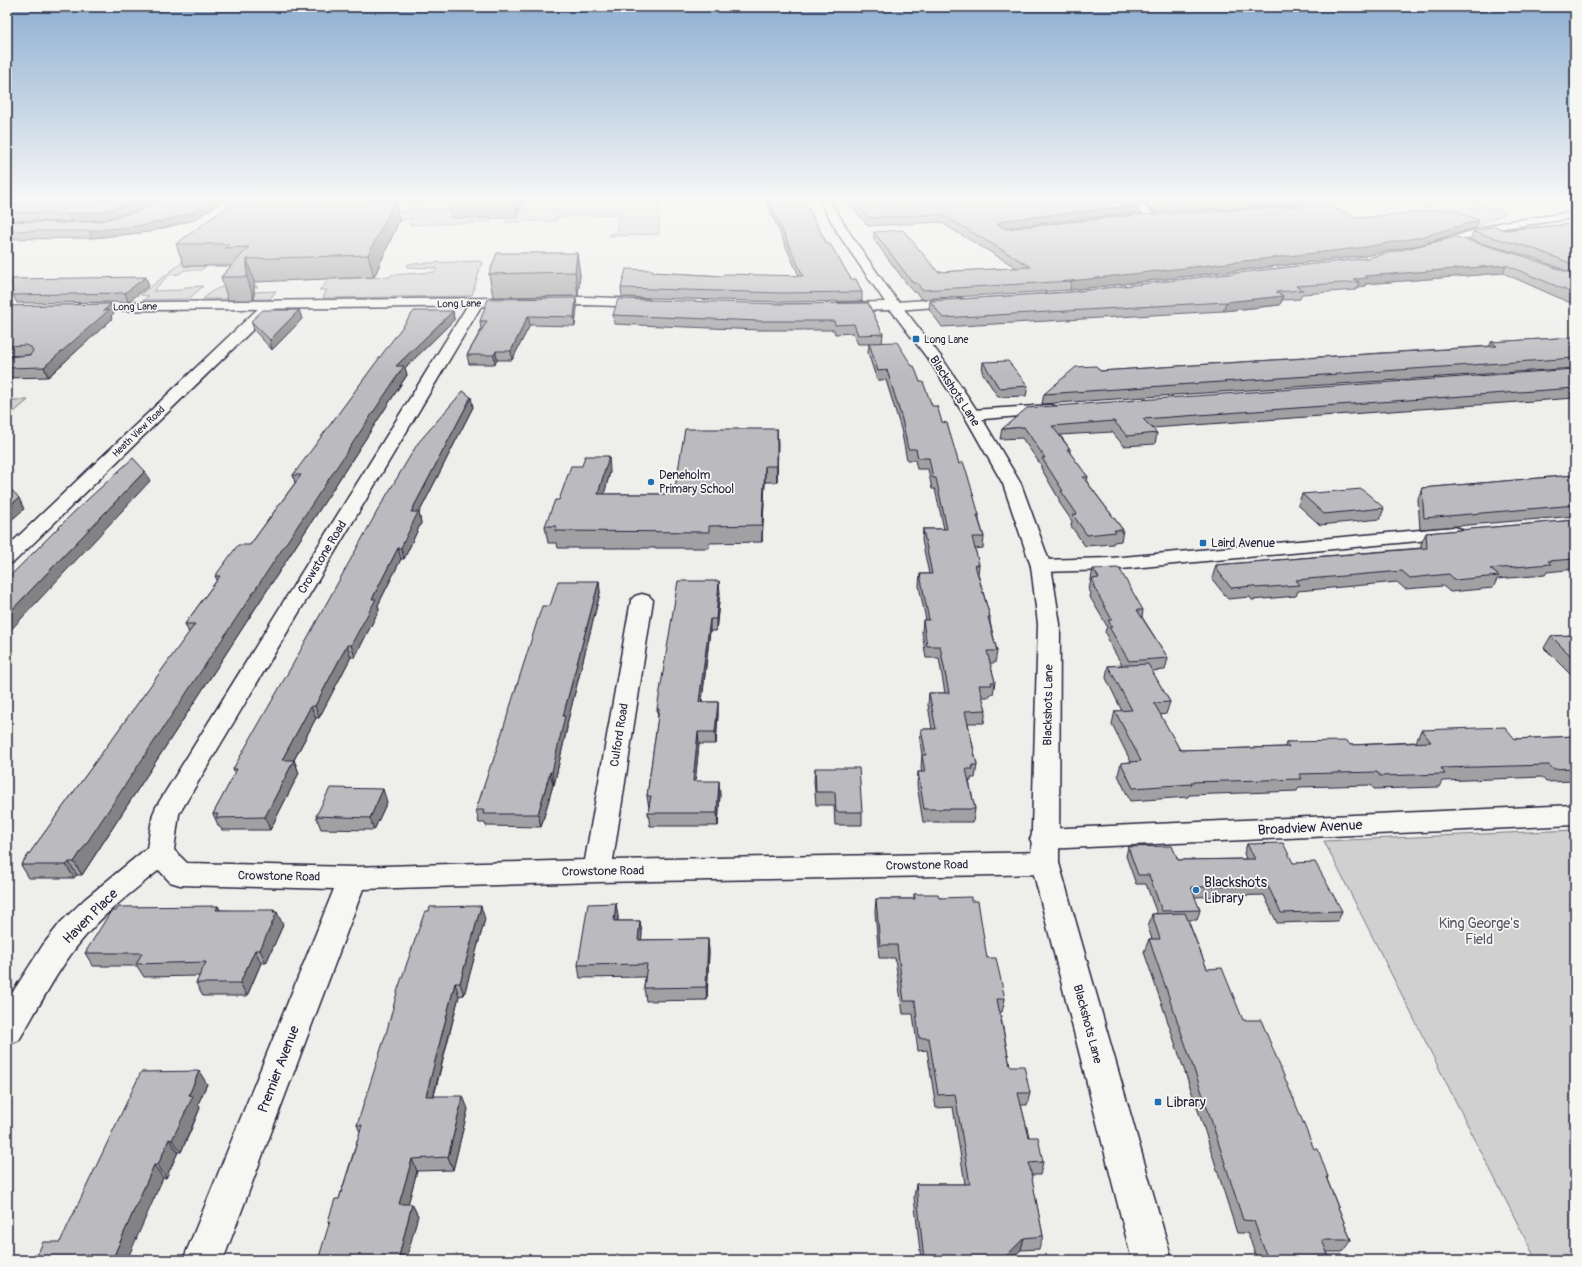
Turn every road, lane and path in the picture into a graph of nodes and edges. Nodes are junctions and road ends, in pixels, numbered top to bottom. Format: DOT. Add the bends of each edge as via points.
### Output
graph roads {
  1 [pos="862,258"];
  2 [pos="476,302"];
  3 [pos="967,302"];
  4 [pos="663,304"];
  5 [pos="270,305"];
  6 [pos="896,306"];
  7 [pos="66,308"];
  8 [pos="828,308"];
  9 [pos="1065,408"];
  10 [pos="972,415"];
  11 [pos="1473,532"];
  12 [pos="7,558"];
  13 [pos="1041,566"];
  14 [pos="642,600"];
  15 [pos="1575,815"];
  16 [pos="1045,851"];
  17 [pos="160,853"];
  18 [pos="597,871"];
  19 [pos="353,878"];
  20 [pos="7,1030"];
  21 [pos="203,1260"];
  22 [pos="1152,1260"];
  1 -- 6 [label="street, Blackshots Lane"];
  2 -- 4 [label="street, Long Lane" via="587,301"];
  2 -- 5 [label="street, Long Lane"];
  2 -- 17 [label="street, Crowstone Road" via="166,814"];
  3 -- 6 [label="street"];
  5 -- 7 [label="street, Long Lane"];
  5 -- 12 [label="street, Heath View Road"];
  6 -- 8 [label="street"];
  6 -- 10 [label="street, Blackshots Lane" via="937,361"];
  9 -- 10 [label="street"];
  10 -- 13 [label="street, Blackshots Lane" via="1012,484"];
  11 -- 13 [label="street" via="1111,564"];
  13 -- 16 [label="street, Blackshots Lane" via="1049,624"];
  14 -- 18 [label="street, Culford Road"];
  15 -- 16 [label="street, Broadview Avenue"];
  16 -- 18 [label="street, Crowstone Road"];
  16 -- 22 [label="street, Blackshots Lane"];
  17 -- 19 [label="street, Crowstone Road" via="180,874"];
  17 -- 20 [label="street, Haven Place" via="94,908 60,945"];
  18 -- 19 [label="street, Crowstone Road"];
  19 -- 21 [label="street, Premier Avenue"];
}
